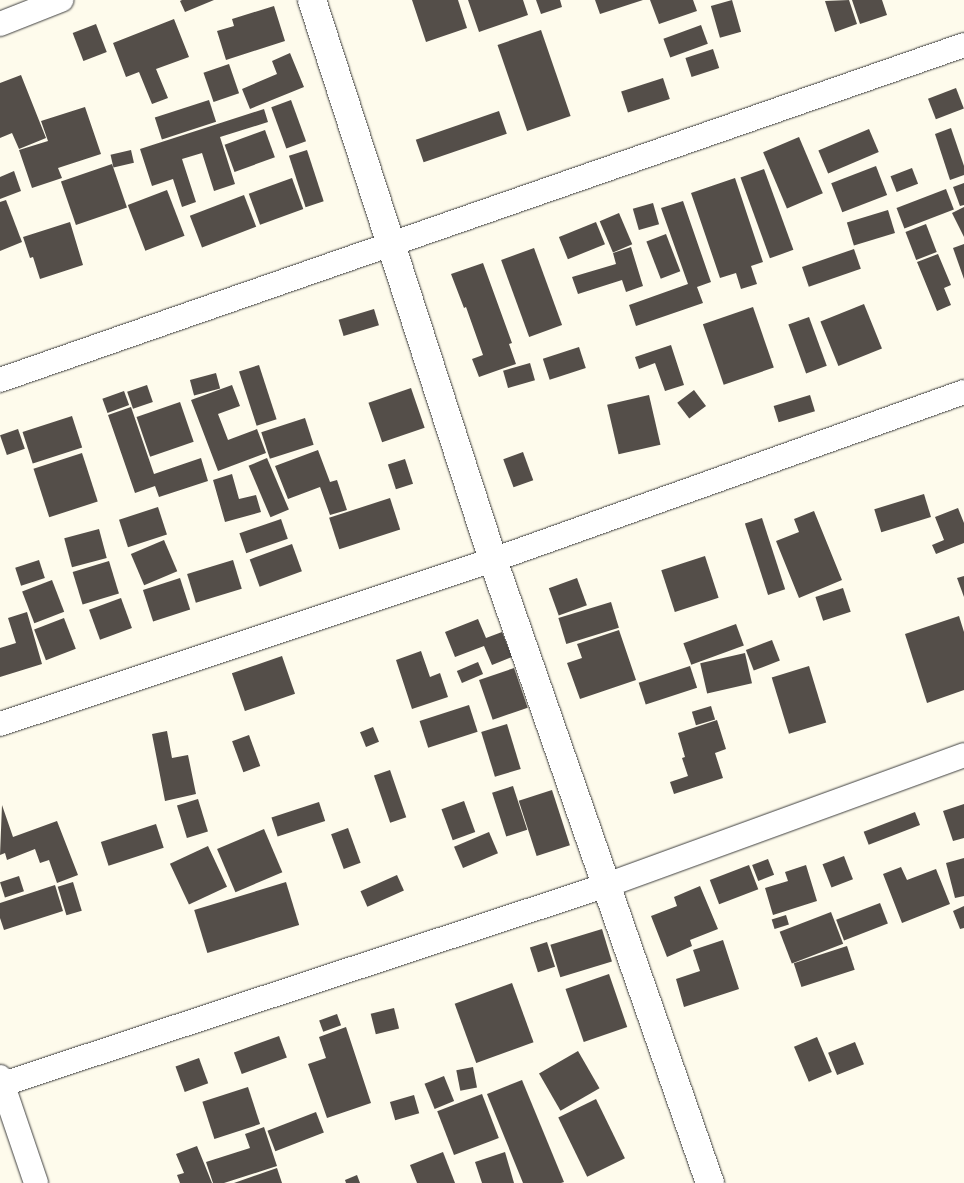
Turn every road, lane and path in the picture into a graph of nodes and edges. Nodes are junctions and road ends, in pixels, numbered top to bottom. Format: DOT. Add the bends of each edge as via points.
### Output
graph roads {
  1 [pos="61,0"];
  2 [pos="312,0"];
  3 [pos="0,24"];
  4 [pos="964,45"];
  5 [pos="392,242"];
  6 [pos="0,380"];
  7 [pos="964,392"];
  8 [pos="492,560"];
  9 [pos="0,724"];
  10 [pos="964,755"];
  11 [pos="607,885"];
  12 [pos="1,1082"];
  13 [pos="707,1182"];
  14 [pos="36,1183"];
  1 -- 3 [label="street"];
  2 -- 5 [label="street"];
  4 -- 5 [label="street"];
  5 -- 6 [label="street"];
  5 -- 8 [label="street"];
  7 -- 8 [label="street"];
  8 -- 9 [label="street"];
  8 -- 11 [label="street"];
  10 -- 11 [label="street"];
  11 -- 12 [label="street"];
  11 -- 13 [label="street"];
  12 -- 14 [label="street"];
}
